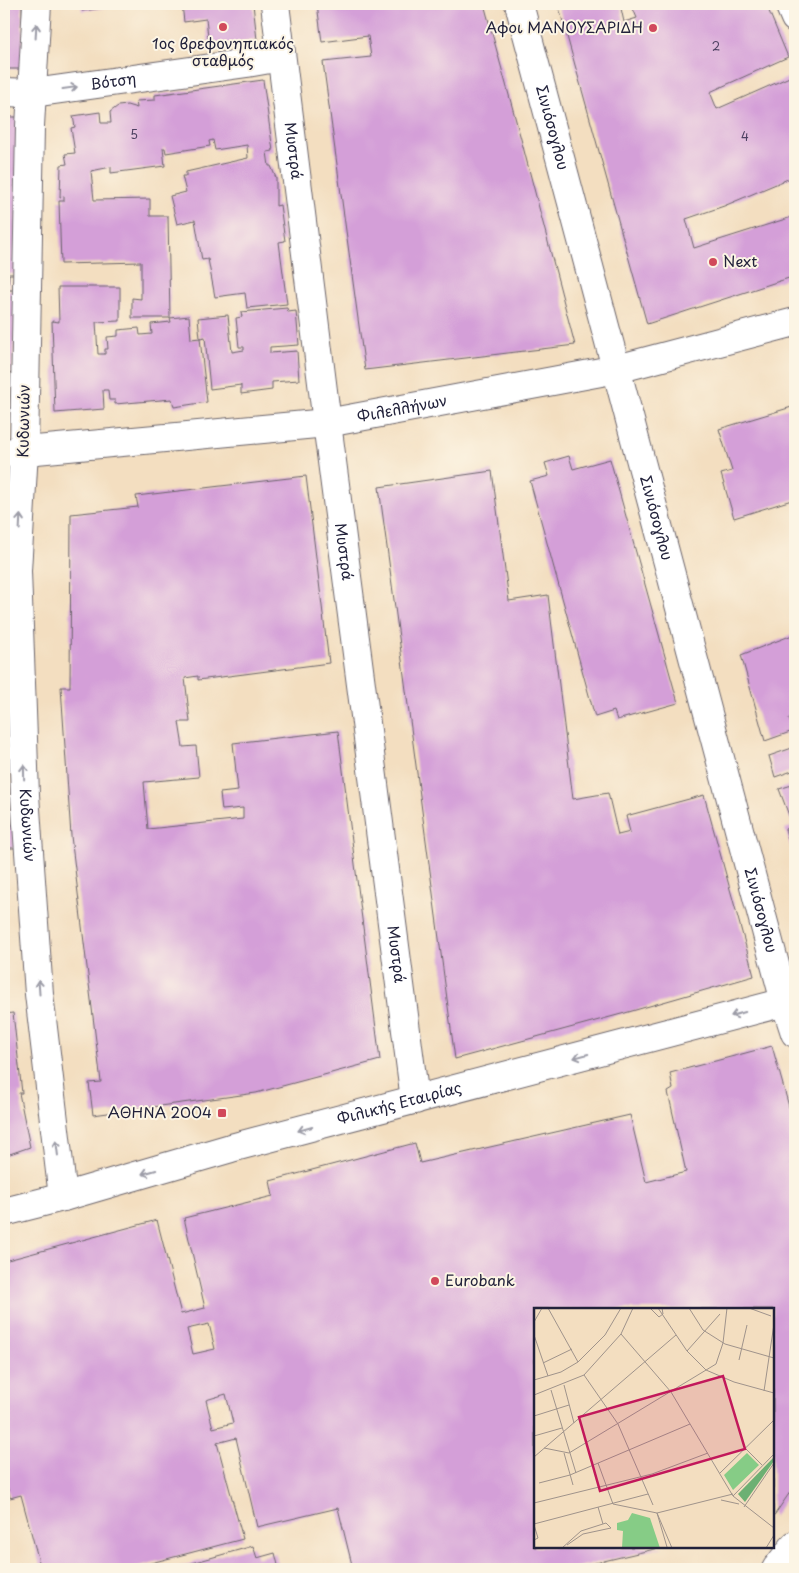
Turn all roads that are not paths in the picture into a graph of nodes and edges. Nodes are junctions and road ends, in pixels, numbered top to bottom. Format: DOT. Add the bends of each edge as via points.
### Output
graph roads {
  1 [pos="37,4"];
  2 [pos="276,4"];
  3 [pos="519,4"];
  4 [pos="789,4"];
  5 [pos="795,18"];
  6 [pos="282,57"];
  7 [pos="4,92"];
  8 [pos="33,93"];
  9 [pos="795,322"];
  10 [pos="617,369"];
  11 [pos="327,423"];
  12 [pos="14,452"];
  13 [pos="790,1000"];
  14 [pos="795,1033"];
  15 [pos="415,1100"];
  16 [pos="63,1196"];
  17 [pos="4,1212"];
  18 [pos="795,1545"];
  19 [pos="776,1569"];
  8 -- 1 [label="street, Κυδωνιών, one-way"];
  2 -- 6 [label="street, Μυστρά"];
  3 -- 10 [label="street, Σινιόσογλου"];
  4 -- 5 [label="street"];
  8 -- 6 [label="street, Βότση, one-way"];
  6 -- 11 [label="street, Μυστρά"];
  7 -- 8 [label="street, Βότση"];
  8 -- 12 [label="street, Κυδωνιών"];
  9 -- 10 [label="street, Φιλελλήνων"];
  10 -- 11 [label="street, Φιλελλήνων"];
  10 -- 13 [label="street, Σινιόσογλου"];
  11 -- 12 [label="street, Φιλελλήνων"];
  11 -- 15 [label="street, Μυστρά"];
  16 -- 12 [label="street, Κυδωνιών, one-way" via="39,994 25,795"];
  13 -- 14 [label="street, Σινιόσογλου"];
  13 -- 15 [label="street, Φιλικής Εταιρίας, one-way"];
  15 -- 16 [label="street, Φιλικής Εταιρίας, one-way"];
  16 -- 17 [label="street, Φιλικής Εταιρίας"];
  18 -- 19 [label="street"];
}
